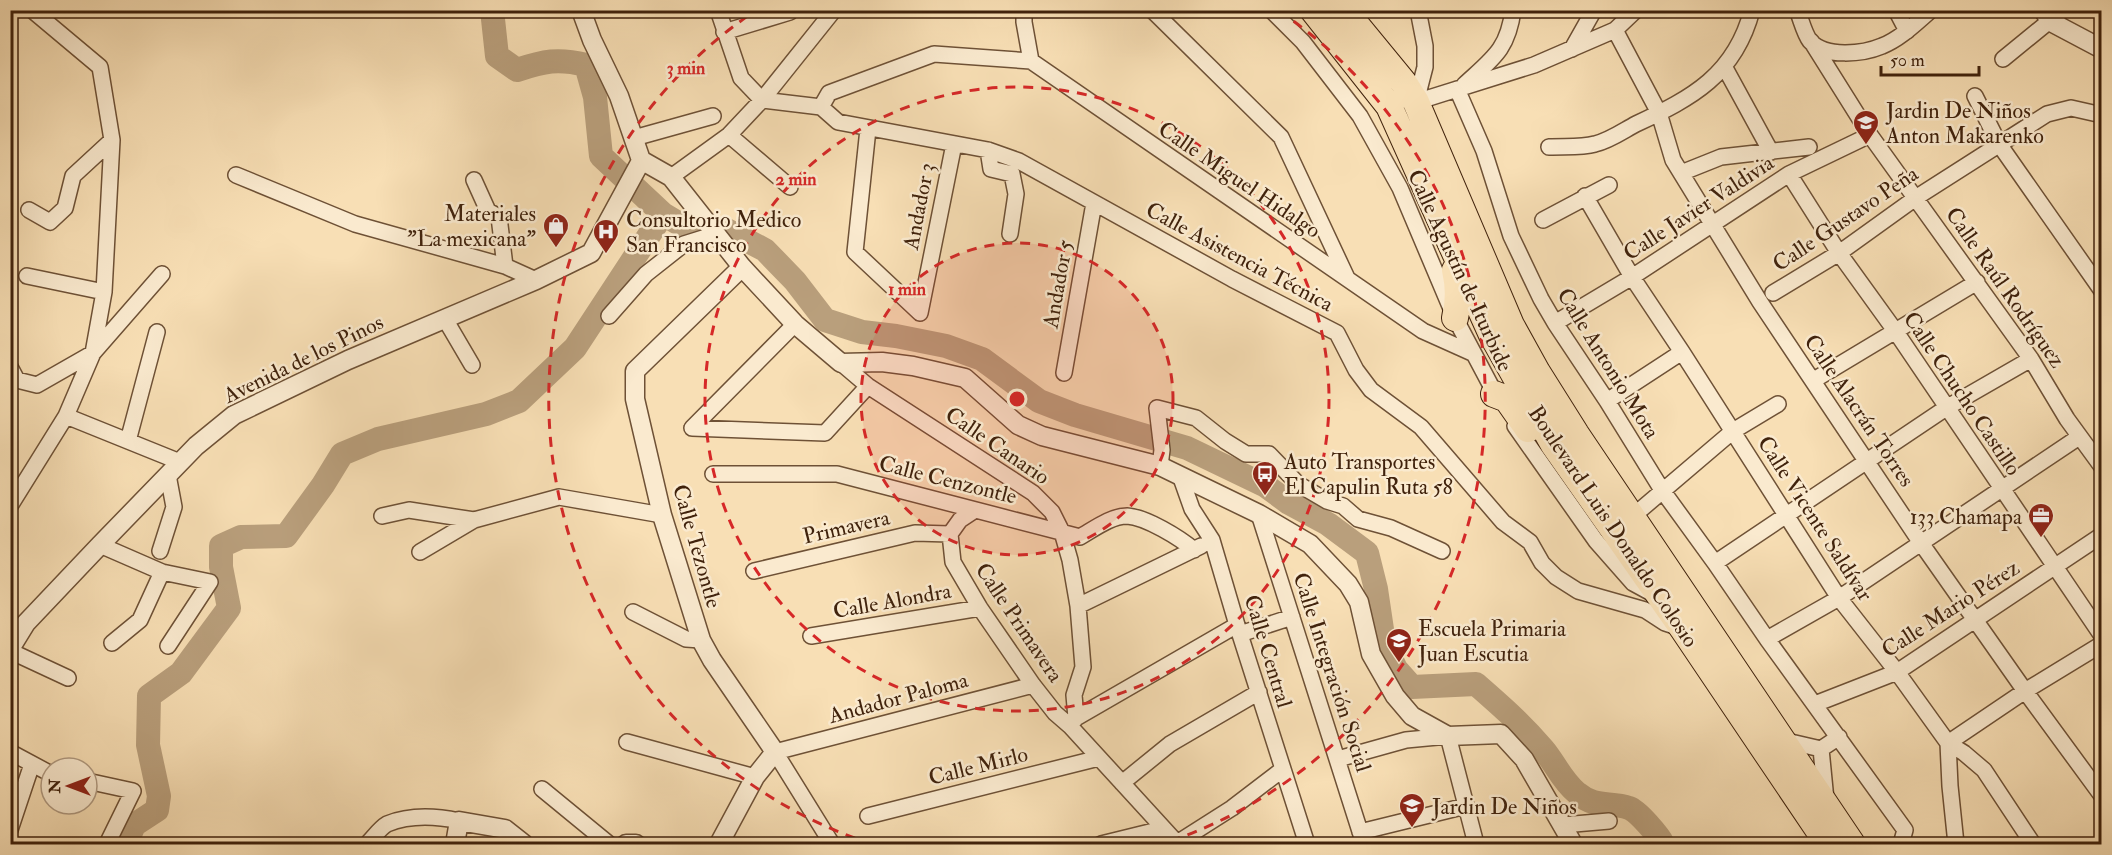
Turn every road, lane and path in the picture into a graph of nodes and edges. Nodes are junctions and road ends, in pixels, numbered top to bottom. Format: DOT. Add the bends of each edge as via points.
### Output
graph roads {
  1 [pos="32,10"];
  2 [pos="581,10"];
  3 [pos="718,10"];
  4 [pos="834,10"];
  5 [pos="1024,10"];
  6 [pos="1152,10"];
  7 [pos="1271,10"];
  8 [pos="1314,10"];
  9 [pos="1344,10"];
  10 [pos="1418,10"];
  11 [pos="1513,10"];
  12 [pos="1594,10"];
  13 [pos="1636,10"];
  14 [pos="1752,10"];
  15 [pos="1797,10"];
  16 [pos="1896,10"];
  17 [pos="1931,10"];
  18 [pos="790,12"];
  19 [pos="2052,14"];
  20 [pos="1615,30"];
  21 [pos="1907,31"];
  22 [pos="724,32"];
  23 [pos="1811,41"];
  24 [pos="2101,47"];
  25 [pos="1572,49"];
  26 [pos="2003,59"];
  27 [pos="1031,61"];
  28 [pos="1724,66"];
  29 [pos="1460,88"];
  30 [pos="1975,96"];
  31 [pos="762,100"];
  32 [pos="1416,102"];
  33 [pos="821,107"];
  34 [pos="1659,113"];
  35 [pos="2102,115"];
  36 [pos="713,116"];
  37 [pos="868,129"];
  38 [pos="729,135"];
  39 [pos="1870,135"];
  40 [pos="634,138"];
  41 [pos="112,140"];
  42 [pos="954,144"];
  43 [pos="1999,144"];
  44 [pos="1549,147"];
  45 [pos="1809,147"];
  46 [pos="988,150"];
  47 [pos="1771,152"];
  48 [pos="641,160"];
  49 [pos="1681,173"];
  50 [pos="1789,174"];
  51 [pos="236,175"];
  52 [pos="671,177"];
  53 [pos="474,180"];
  54 [pos="1609,185"];
  55 [pos="790,187"];
  56 [pos="1586,196"];
  57 [pos="1917,197"];
  58 [pos="1094,203"];
  59 [pos="29,210"];
  60 [pos="1543,220"];
  61 [pos="1713,225"];
  62 [pos="1445,229"];
  63 [pos="715,234"];
  64 [pos="1010,234"];
  65 [pos="1839,253"];
  66 [pos="505,266"];
  67 [pos="742,267"];
  68 [pos="162,274"];
  69 [pos="27,276"];
  70 [pos="1632,277"];
  71 [pos="1347,279"];
  72 [pos="536,280"];
  73 [pos="1977,282"];
  74 [pos="2102,291"];
  75 [pos="104,292"];
  76 [pos="1773,293"];
  77 [pos="609,316"];
  78 [pos="1455,318"];
  79 [pos="444,319"];
  80 [pos="1555,323"];
  81 [pos="795,324"];
  82 [pos="157,332"];
  83 [pos="1896,332"];
  84 [pos="1682,352"];
  85 [pos="93,353"];
  86 [pos="1472,353"];
  87 [pos="2031,359"];
  88 [pos="841,363"];
  89 [pos="472,365"];
  90 [pos="10,367"];
  91 [pos="1064,372"];
  92 [pos="1814,381"];
  93 [pos="868,386"];
  94 [pos="1494,394"];
  95 [pos="1607,400"];
  96 [pos="1778,404"];
  97 [pos="1946,408"];
  98 [pos="66,416"];
  99 [pos="1733,431"];
  100 [pos="2079,437"];
  101 [pos="128,441"];
  102 [pos="1161,458"];
  103 [pos="1867,461"];
  104 [pos="2102,467"];
  105 [pos="174,468"];
  106 [pos="713,474"];
  107 [pos="1181,478"];
  108 [pos="1662,490"];
  109 [pos="2002,490"];
  110 [pos="10,506"];
  111 [pos="975,510"];
  112 [pos="1259,514"];
  113 [pos="662,515"];
  114 [pos="1787,515"];
  115 [pos="382,516"];
  116 [pos="474,520"];
  117 [pos="1625,526"];
  118 [pos="1062,532"];
  119 [pos="950,534"];
  120 [pos="2102,535"];
  121 [pos="1212,540"];
  122 [pos="1922,543"];
  123 [pos="100,545"];
  124 [pos="1194,549"];
  125 [pos="160,550"];
  126 [pos="1442,551"];
  127 [pos="420,552"];
  128 [pos="1715,563"];
  129 [pos="2054,566"];
  130 [pos="754,571"];
  131 [pos="162,572"];
  132 [pos="1661,597"];
  133 [pos="1839,598"];
  134 [pos="1078,606"];
  135 [pos="980,608"];
  136 [pos="633,612"];
  137 [pos="1292,616"];
  138 [pos="1975,619"];
  139 [pos="1683,629"];
  140 [pos="1238,630"];
  141 [pos="811,636"];
  142 [pos="2102,636"];
  143 [pos="1767,639"];
  144 [pos="701,640"];
  145 [pos="112,643"];
  146 [pos="2102,644"];
  147 [pos="168,646"];
  148 [pos="10,650"];
  149 [pos="1897,672"];
  150 [pos="68,678"];
  151 [pos="1033,685"];
  152 [pos="1259,692"];
  153 [pos="2025,692"];
  154 [pos="1815,704"];
  155 [pos="1073,722"];
  156 [pos="1448,736"];
  157 [pos="1839,737"];
  158 [pos="1782,740"];
  159 [pos="627,742"];
  160 [pos="1948,743"];
  161 [pos="1821,749"];
  162 [pos="10,752"];
  163 [pos="775,752"];
  164 [pos="1099,758"];
  165 [pos="1338,759"];
  166 [pos="32,764"];
  167 [pos="39,768"];
  168 [pos="1283,769"];
  169 [pos="755,777"];
  170 [pos="1122,783"];
  171 [pos="99,784"];
  172 [pos="542,789"];
  173 [pos="2102,796"];
  174 [pos="1466,806"];
  175 [pos="1827,809"];
  176 [pos="868,816"];
  177 [pos="459,820"];
  178 [pos="1609,821"];
  179 [pos="1563,825"];
  180 [pos="1162,829"];
  181 [pos="10,830"];
  182 [pos="1903,837"];
  183 [pos="1362,838"];
  184 [pos="1306,841"];
  185 [pos="107,844"];
  186 [pos="367,844"];
  187 [pos="456,844"];
  188 [pos="524,844"];
  189 [pos="609,844"];
  190 [pos="626,844"];
  191 [pos="636,844"];
  192 [pos="719,844"];
  193 [pos="832,844"];
  194 [pos="1101,844"];
  195 [pos="1178,844"];
  196 [pos="1476,844"];
  197 [pos="1573,844"];
  198 [pos="1828,844"];
  199 [pos="1852,844"];
  200 [pos="1956,844"];
  201 [pos="2033,844"];
  1 -- 41 [label="street" via="100,67"];
  2 -- 40 [label="street"];
  3 -- 22 [label="street"];
  4 -- 31 [label="street"];
  5 -- 27 [label="street"];
  6 -- 71 [label="street" via="1281,136"];
  7 -- 78 [label="street, Calle Agustín de Iturbide" via="1303,42 1360,116 1400,188"];
  8 -- 62 [label="highway, Boulevard Luis Donaldo Colosio" via="1389,106"];
  9 -- 32 [label="highway, Boulevard Luis Donaldo Colosio"];
  10 -- 32 [label="street" via="1425,68"];
  11 -- 29 [label="street" via="1511,29 1502,50"];
  12 -- 25 [label="street"];
  13 -- 20 [label="street"];
  14 -- 28 [label="street" via="1748,26"];
  15 -- 23 [label="street, Calle Raúl Rodríguez"];
  16 -- 21 [label="street"];
  17 -- 21 [label="street"];
  18 -- 22 [label="street"];
  19 -- 24 [label="street"];
  19 -- 26 [label="street"];
  20 -- 25 [label="street"];
  20 -- 34 [label="street, Calle Alacrán Torres"];
  21 -- 23 [label="street" via="1882,46 1857,52 1833,53"];
  22 -- 31 [label="street" via="741,78"];
  23 -- 39 [label="street, Calle Raúl Rodríguez"];
  25 -- 29 [label="street"];
  27 -- 33 [label="street" via="934,54 829,93"];
  27 -- 71 [label="street, Calle Miguel Hidalgo"];
  28 -- 34 [label="street" via="1696,93"];
  28 -- 47 [label="street"];
  29 -- 32 [label="street"];
  29 -- 80 [label="street, Calle Antonio Mota" via="1511,236"];
  30 -- 43 [label="street"];
  31 -- 33 [label="street"];
  31 -- 38 [label="street"];
  32 -- 117 [label="highway, Boulevard Luis Donaldo Colosio" via="1511,325"];
  33 -- 37 [label="street, Calle Asistencia Técnica" via="838,122"];
  34 -- 44 [label="street" via="1595,144"];
  34 -- 49 [label="street, Calle Alacrán Torres" via="1673,160"];
  35 -- 43 [label="street, Calle Gustavo Peña" via="2071,108 2047,114"];
  36 -- 40 [label="street"];
  37 -- 42 [label="street, Calle Asistencia Técnica"];
  37 -- 42 [label="street, Andador 3" via="855,252 920,313"];
  38 -- 52 [label="street"];
  38 -- 55 [label="street"];
  39 -- 50 [label="street, Calle Javier Valdivia"];
  39 -- 57 [label="street, Calle Raúl Rodríguez"];
  40 -- 48 [label="street"];
  41 -- 59 [label="street" via="73,176 65,208 50,222"];
  41 -- 75 [label="street"];
  42 -- 46 [label="street, Calle Asistencia Técnica"];
  43 -- 57 [label="street, Calle Gustavo Peña"];
  43 -- 74 [label="street"];
  45 -- 47 [label="street"];
  46 -- 58 [label="street, Calle Asistencia Técnica" via="1019,162"];
  46 -- 64 [label="street" via="991,169 1012,174 1016,195"];
  47 -- 49 [label="street" via="1721,157"];
  48 -- 52 [label="street"];
  48 -- 72 [label="street, Avenida de los Pinos" via="591,253"];
  49 -- 61 [label="street, Calle Alacrán Torres"];
  50 -- 61 [label="street, Calle Javier Valdivia"];
  50 -- 65 [label="street, Calle Chucho Castillo"];
  51 -- 66 [label="street" via="355,224"];
  52 -- 63 [label="street"];
  53 -- 66 [label="street" via="488,211 499,217"];
  54 -- 56 [label="street"];
  56 -- 60 [label="street"];
  56 -- 70 [label="street, Calle Vicente Saldívar"];
  57 -- 65 [label="street, Calle Gustavo Peña"];
  57 -- 73 [label="street, Calle Raúl Rodríguez"];
  58 -- 91 [label="street, Andador 5"];
  58 -- 139 [label="street, Calle Asistencia Técnica" via="1337,333 1371,390 1421,427 1503,522 1530,542 1556,577 1578,591 1645,610"];
  61 -- 70 [label="street, Calle Javier Valdivia"];
  61 -- 92 [label="street, Calle Alacrán Torres"];
  62 -- 78 [label="highway" via="1458,285"];
  62 -- 117 [label="highway, Boulevard Luis Donaldo Colosio" via="1492,335 1554,445"];
  63 -- 67 [label="street"];
  63 -- 77 [label="street" via="684,244 646,274"];
  65 -- 76 [label="street, Calle Gustavo Peña"];
  65 -- 83 [label="street, Calle Chucho Castillo"];
  66 -- 72 [label="street"];
  67 -- 81 [label="street"];
  67 -- 113 [label="street, Calle Tezontle" via="635,371 635,399"];
  68 -- 85 [label="street"];
  69 -- 75 [label="street"];
  70 -- 80 [label="street, Calle Javier Valdivia"];
  70 -- 84 [label="street, Calle Vicente Saldívar"];
  71 -- 86 [label="street, Calle Miguel Hidalgo" via="1424,331"];
  72 -- 79 [label="street, Avenida de los Pinos"];
  73 -- 83 [label="street"];
  73 -- 87 [label="street, Calle Raúl Rodríguez"];
  75 -- 85 [label="street"];
  78 -- 86 [label="street, Calle Agustín de Iturbide"];
  79 -- 89 [label="street"];
  79 -- 105 [label="street, Avenida de los Pinos" via="234,415"];
  80 -- 95 [label="street, Calle Antonio Mota"];
  81 -- 88 [label="street"];
  81 -- 93 [label="street" via="692,428 825,433"];
  82 -- 101 [label="street"];
  83 -- 92 [label="street"];
  83 -- 97 [label="street, Calle Chucho Castillo"];
  84 -- 95 [label="street"];
  84 -- 99 [label="street, Calle Vicente Saldívar"];
  85 -- 90 [label="street" via="37,385 17,380"];
  85 -- 98 [label="street"];
  86 -- 94 [label="street, Calle Agustín de Iturbide"];
  87 -- 97 [label="street"];
  87 -- 100 [label="street, Calle Raúl Rodríguez"];
  88 -- 93 [label="street, Calle Canario"];
  88 -- 102 [label="street" via="882,362 965,378 1018,425 1042,436"];
  92 -- 103 [label="street, Calle Alacrán Torres"];
  93 -- 118 [label="street, Calle Canario" via="1034,493 1052,512"];
  94 -- 117 [label="highway" via="1507,399 1597,521"];
  94 -- 132 [label="street, Calle Agustín de Iturbide" via="1596,541 1633,583"];
  95 -- 108 [label="street, Calle Antonio Mota"];
  96 -- 99 [label="street"];
  97 -- 103 [label="street"];
  97 -- 109 [label="street, Calle Chucho Castillo"];
  98 -- 101 [label="street"];
  98 -- 110 [label="street"];
  99 -- 108 [label="street"];
  99 -- 114 [label="street, Calle Vicente Saldívar"];
  100 -- 104 [label="street, Calle Raúl Rodríguez"];
  100 -- 109 [label="street"];
  101 -- 105 [label="street"];
  102 -- 107 [label="street"];
  102 -- 126 [label="street" via="1157,410 1196,418 1246,454 1269,454 1298,484 1358,519 1391,528"];
  103 -- 114 [label="street"];
  103 -- 122 [label="street, Calle Alacrán Torres"];
  105 -- 123 [label="street, Avenida de los Pinos"];
  105 -- 125 [label="street" via="174,507"];
  106 -- 111 [label="street, Calle Cenzontle" via="837,474"];
  107 -- 112 [label="street"];
  107 -- 121 [label="street, Calle Central" via="1192,509"];
  108 -- 117 [label="street"];
  108 -- 128 [label="street, Calle Antonio Mota"];
  109 -- 122 [label="street"];
  109 -- 129 [label="street, Calle Chucho Castillo"];
  111 -- 118 [label="street, Calle Cenzontle"];
  111 -- 119 [label="street" via="960,520"];
  112 -- 137 [label="street, Calle Integración Social"];
  112 -- 156 [label="street" via="1310,544 1348,584 1359,602 1371,654 1395,696 1412,716"];
  113 -- 116 [label="street" via="559,497"];
  113 -- 144 [label="street, Calle Tezontle"];
  114 -- 128 [label="street"];
  114 -- 133 [label="street, Calle Vicente Saldívar"];
  115 -- 116 [label="street" via="409,510"];
  116 -- 127 [label="street"];
  117 -- 132 [label="highway, Boulevard Luis Donaldo Colosio"];
  117 -- 158 [label="highway, Boulevard Luis Donaldo Colosio"];
  118 -- 124 [label="street, Calle Cenzontle" via="1080,537 1115,518 1128,516 1181,539"];
  118 -- 134 [label="street, Calle Canario"];
  119 -- 130 [label="street, Primavera" via="915,533"];
  119 -- 135 [label="street, Calle Primavera" via="953,562"];
  120 -- 129 [label="street, Calle Mario Pérez"];
  121 -- 124 [label="street"];
  121 -- 140 [label="street, Calle Central"];
  122 -- 133 [label="street"];
  122 -- 138 [label="street, Calle Alacrán Torres"];
  123 -- 131 [label="street"];
  123 -- 148 [label="street, Avenida de los Pinos" via="26,623"];
  124 -- 134 [label="street"];
  128 -- 143 [label="street, Calle Antonio Mota"];
  129 -- 138 [label="street, Calle Mario Pérez"];
  129 -- 142 [label="street, Calle Chucho Castillo"];
  131 -- 145 [label="street" via="140,620"];
  131 -- 147 [label="street" via="210,582"];
  132 -- 139 [label="highway, Boulevard Luis Donaldo Colosio"];
  133 -- 143 [label="street"];
  133 -- 149 [label="street, Calle Vicente Saldívar"];
  134 -- 155 [label="street, Calle Canario" via="1083,667 1074,695"];
  135 -- 141 [label="street, Calle Alondra"];
  135 -- 151 [label="street, Calle Primavera"];
  136 -- 144 [label="street" via="686,639"];
  137 -- 140 [label="street"];
  137 -- 165 [label="street, Calle Integración Social"];
  138 -- 149 [label="street, Calle Mario Pérez"];
  138 -- 153 [label="street, Calle Alacrán Torres"];
  139 -- 198 [label="highway, Boulevard Luis Donaldo Colosio"];
  140 -- 152 [label="street, Calle Central"];
  140 -- 155 [label="street"];
  143 -- 154 [label="street, Calle Antonio Mota"];
  144 -- 163 [label="street, Calle Tezontle"];
  146 -- 153 [label="street"];
  148 -- 150 [label="street"];
  149 -- 154 [label="street, Calle Mario Pérez"];
  149 -- 160 [label="street, Calle Vicente Saldívar"];
  151 -- 155 [label="street, Calle Primavera" via="1055,713"];
  151 -- 163 [label="street, Andador Paloma"];
  152 -- 168 [label="street, Calle Central"];
  152 -- 170 [label="street" via="1170,744"];
  153 -- 160 [label="street"];
  153 -- 173 [label="street, Calle Alacrán Torres"];
  154 -- 157 [label="street, Calle Antonio Mota"];
  155 -- 164 [label="street"];
  156 -- 165 [label="street" via="1406,740"];
  156 -- 174 [label="street"];
  156 -- 179 [label="street" via="1501,734 1524,759"];
  157 -- 161 [label="street"];
  157 -- 182 [label="street, Calle Antonio Mota"];
  158 -- 161 [label="street"];
  158 -- 175 [label="highway, Boulevard Luis Donaldo Colosio"];
  159 -- 169 [label="street"];
  160 -- 200 [label="street"];
  160 -- 201 [label="street, Calle Vicente Saldívar" via="1984,770"];
  161 -- 175 [label="street"];
  162 -- 166 [label="street"];
  163 -- 169 [label="street"];
  163 -- 193 [label="street, Calle Tezontle"];
  164 -- 170 [label="street"];
  164 -- 176 [label="street, Calle Mirlo"];
  165 -- 183 [label="street, Calle Integración Social"];
  166 -- 167 [label="street"];
  166 -- 181 [label="street"];
  168 -- 184 [label="street, Calle Central"];
  168 -- 195 [label="street"];
  169 -- 192 [label="street"];
  170 -- 180 [label="street"];
  171 -- 185 [label="street" via="133,791"];
  172 -- 189 [label="street"];
  174 -- 183 [label="street"];
  174 -- 196 [label="street"];
  175 -- 199 [label="highway, Boulevard Luis Donaldo Colosio"];
  177 -- 186 [label="street" via="438,816 386,825"];
  177 -- 187 [label="street"];
  177 -- 188 [label="street" via="505,829"];
  178 -- 179 [label="street"];
  179 -- 197 [label="street"];
  180 -- 194 [label="street"];
  180 -- 195 [label="street"];
  190 -- 191 [label="street"];
}
